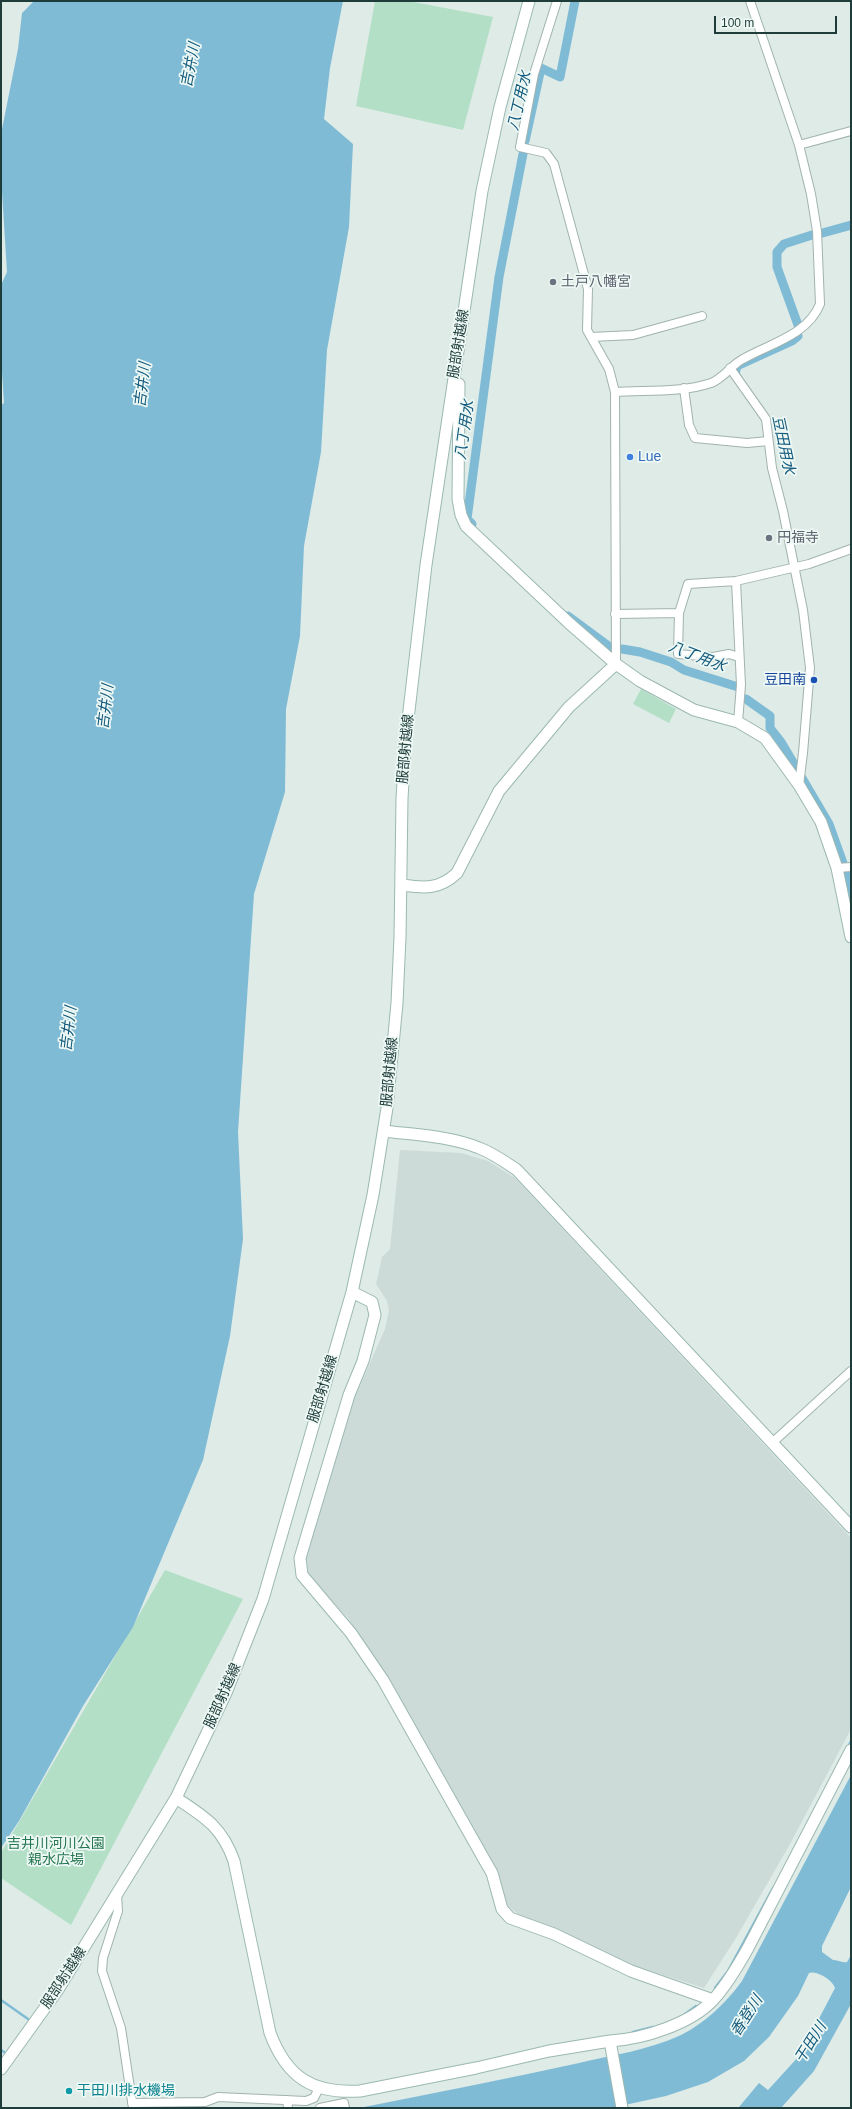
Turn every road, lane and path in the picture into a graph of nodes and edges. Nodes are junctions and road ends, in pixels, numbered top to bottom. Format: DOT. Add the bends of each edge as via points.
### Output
graph roads {
  1 [pos="529,1"];
  2 [pos="558,1"];
  3 [pos="750,1"];
  4 [pos="851,130"];
  5 [pos="800,145"];
  6 [pos="702,316"];
  7 [pos="591,337"];
  8 [pos="456,363"];
  9 [pos="730,368"];
  10 [pos="684,388"];
  11 [pos="614,392"];
  12 [pos="768,441"];
  13 [pos="851,549"];
  14 [pos="795,568"];
  15 [pos="736,581"];
  16 [pos="616,614"];
  17 [pos="679,614"];
  18 [pos="739,657"];
  19 [pos="616,664"];
  20 [pos="738,722"];
  21 [pos="799,784"];
  22 [pos="851,867"];
  23 [pos="837,868"];
  24 [pos="402,885"];
  25 [pos="851,937"];
  26 [pos="384,1131"];
  27 [pos="352,1292"];
  28 [pos="851,1371"];
  29 [pos="772,1443"];
  30 [pos="851,1527"];
  31 [pos="851,1750"];
  32 [pos="176,1798"];
  33 [pos="117,1895"];
  34 [pos="713,2000"];
  35 [pos="611,2046"];
  36 [pos="1,2069"];
  37 [pos="319,2088"];
  38 [pos="288,2104"];
  39 [pos="133,2106"];
  40 [pos="320,2108"];
  41 [pos="345,2108"];
  42 [pos="622,2108"];
  1 -- 8 [label="street, 服部射越線" via="500,107 482,190"];
  2 -- 7 [label="street" via="534,74 520,147 546,153 554,164 588,289 587,330"];
  3 -- 5 [label="street"];
  4 -- 5 [label="street"];
  5 -- 9 [label="street" via="817,231 820,304 816,313 783,341 742,359"];
  6 -- 7 [label="street" via="633,335"];
  7 -- 11 [label="street" via="609,369"];
  8 -- 19 [label="street" via="459,381 458,500 466,526"];
  8 -- 24 [label="street, 服部射越線" via="426,565 405,745"];
  9 -- 10 [label="street" via="712,382"];
  9 -- 12 [label="street" via="766,419"];
  10 -- 11 [label="street"];
  10 -- 12 [label="street" via="689,424 695,438 747,443"];
  11 -- 16 [label="street"];
  12 -- 14 [label="street"];
  13 -- 14 [label="street"];
  14 -- 15 [label="street"];
  14 -- 21 [label="street" via="810,668"];
  15 -- 17 [label="street" via="688,584"];
  15 -- 18 [label="street"];
  16 -- 17 [label="street"];
  16 -- 19 [label="street"];
  17 -- 18 [label="street" via="678,654 713,657 729,654"];
  18 -- 20 [label="street" via="741,685"];
  19 -- 20 [label="street" via="640,681 694,710"];
  19 -- 24 [label="street" via="569,706 499,791 457,873 447,882 434,886"];
  20 -- 21 [label="street" via="765,738"];
  21 -- 23 [label="street" via="821,822"];
  22 -- 23 [label="street"];
  23 -- 25 [label="street"];
  24 -- 26 [label="street, 服部射越線" via="397,1003"];
  26 -- 27 [label="street, 服部射越線"];
  26 -- 29 [label="street" via="454,1140 480,1148 517,1170"];
  27 -- 32 [label="street, 服部射越線" via="263,1599 226,1693"];
  27 -- 34 [label="street" via="372,1302 375,1315 363,1361 349,1395 300,1558 302,1575 351,1633 383,1680 492,1873 502,1909 510,1918 554,1934 631,1971"];
  28 -- 29 [label="street"];
  29 -- 30 [label="street"];
  31 -- 34 [label="street" via="748,1948 731,1977"];
  32 -- 33 [label="street, 服部射越線"];
  32 -- 37 [label="street" via="207,1818 229,1846 270,2033 278,2053 288,2067"];
  33 -- 36 [label="street, 服部射越線" via="57,1991"];
  33 -- 39 [label="street" via="118,1912 103,1958 102,1971 121,2028"];
  34 -- 35 [label="street" via="696,2013 671,2025"];
  35 -- 37 [label="street" via="549,2051 360,2091 341,2092"];
  35 -- 42 [label="street"];
  37 -- 38 [label="street" via="314,2098"];
  38 -- 39 [label="street" via="218,2097 205,2102"];
  40 -- 41 [label="street" via="344,2103"];
}
